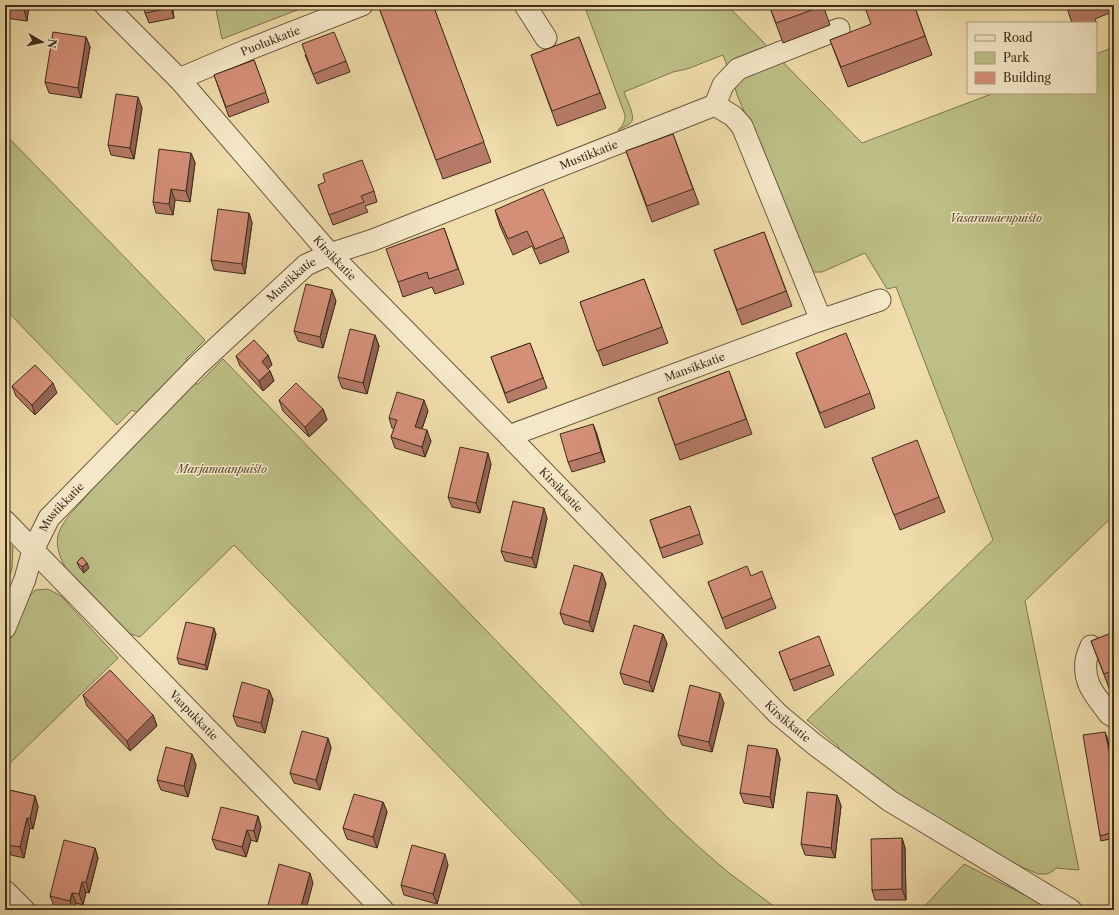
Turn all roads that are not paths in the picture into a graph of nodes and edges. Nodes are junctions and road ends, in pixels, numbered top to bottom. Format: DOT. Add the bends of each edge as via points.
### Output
graph roads {
  1 [pos="105,5"];
  2 [pos="362,5"];
  3 [pos="525,5"];
  4 [pos="839,29"];
  5 [pos="546,38"];
  6 [pos="179,79"];
  7 [pos="715,105"];
  8 [pos="330,254"];
  9 [pos="880,300"];
  10 [pos="821,320"];
  11 [pos="509,436"];
  12 [pos="5,520"];
  13 [pos="33,550"];
  14 [pos="5,628"];
  15 [pos="1091,646"];
  16 [pos="1114,717"];
  17 [pos="5,891"];
  18 [pos="24,910"];
  19 [pos="383,910"];
  20 [pos="1071,910"];
  1 -- 6 [label="street, Kirsikkatie"];
  2 -- 6 [label="street, Puolukkatie"];
  3 -- 5 [label="street"];
  4 -- 7 [label="street" via="738,69 723,84"];
  6 -- 8 [label="street, Kirsikkatie"];
  7 -- 8 [label="street, Mustikkatie" via="373,240"];
  7 -- 10 [label="street" via="734,116 742,126"];
  8 -- 11 [label="street, Kirsikkatie"];
  8 -- 13 [label="street, Mustikkatie" via="306,265 199,364 49,518"];
  9 -- 10 [label="street, Mansikkatie"];
  10 -- 11 [label="street, Mansikkatie"];
  11 -- 20 [label="street, Kirsikkatie" via="778,714 890,801"];
  12 -- 13 [label="street, Vaapukkatie"];
  13 -- 14 [label="street, Mustikkatie" via="25,579"];
  13 -- 19 [label="street, Vaapukkatie"];
  15 -- 16 [label="street" via="1086,661 1088,685"];
  17 -- 18 [label="street"];
}
